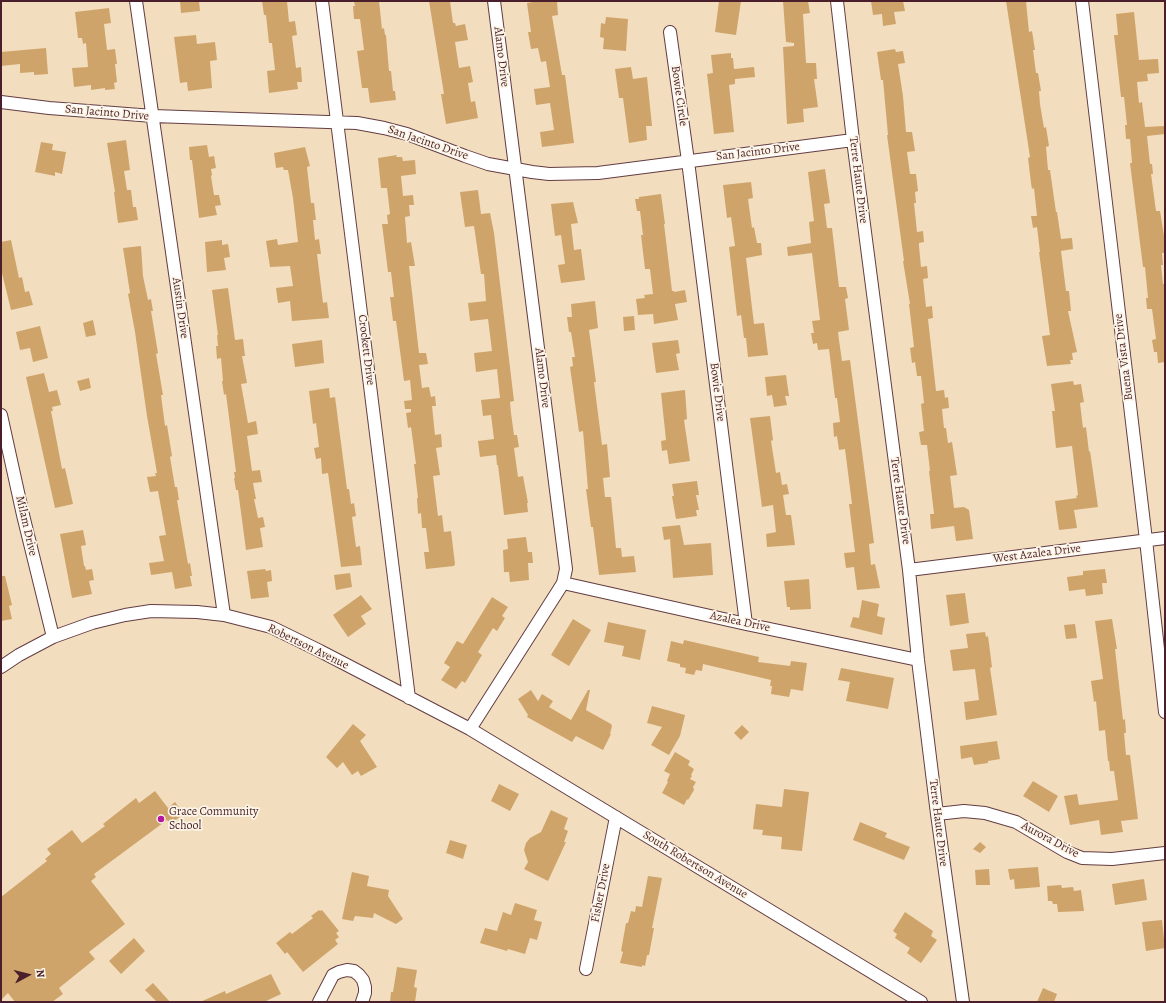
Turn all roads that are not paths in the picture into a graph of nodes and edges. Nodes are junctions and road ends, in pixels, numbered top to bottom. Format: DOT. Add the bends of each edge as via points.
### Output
graph roads {
  1 [pos="136,1"];
  2 [pos="322,1"];
  3 [pos="494,1"];
  4 [pos="837,1"];
  5 [pos="1082,1"];
  6 [pos="670,32"];
  7 [pos="1,102"];
  8 [pos="152,116"];
  9 [pos="337,122"];
  10 [pos="853,140"];
  11 [pos="688,161"];
  12 [pos="515,170"];
  13 [pos="1,415"];
  14 [pos="1165,538"];
  15 [pos="1146,540"];
  16 [pos="909,570"];
  17 [pos="563,583"];
  18 [pos="224,615"];
  19 [pos="746,624"];
  20 [pos="53,637"];
  21 [pos="918,660"];
  22 [pos="1,668"];
  23 [pos="409,698"];
  24 [pos="1165,712"];
  25 [pos="470,729"];
  26 [pos="937,814"];
  27 [pos="616,817"];
  28 [pos="1165,853"];
  29 [pos="586,969"];
  30 [pos="319,1002"];
  31 [pos="362,1002"];
  32 [pos="921,1002"];
  33 [pos="963,1002"];
  1 -- 8 [label="street, Austin Drive"];
  2 -- 9 [label="street, Crockett Drive"];
  3 -- 12 [label="street, Alamo Drive"];
  4 -- 10 [label="street, Terre Haute Drive"];
  5 -- 15 [label="street, Buena Vista Drive"];
  6 -- 11 [label="street, Bowie Circle"];
  7 -- 8 [label="street, San Jacinto Drive"];
  8 -- 9 [label="street, San Jacinto Drive"];
  8 -- 18 [label="street, Austin Drive"];
  9 -- 12 [label="street, San Jacinto Drive" via="372,125 397,131 476,160"];
  9 -- 23 [label="street, Crockett Drive"];
  10 -- 11 [label="street, San Jacinto Drive"];
  10 -- 16 [label="street, Terre Haute Drive"];
  11 -- 12 [label="street, San Jacinto Drive" via="583,174"];
  11 -- 19 [label="street, Bowie Drive"];
  12 -- 17 [label="street, Alamo Drive" via="566,561"];
  13 -- 20 [label="street, Milam Drive"];
  14 -- 15 [label="street, West Azalea Drive"];
  15 -- 16 [label="street, West Azalea Drive"];
  15 -- 24 [label="street, Buena Vista Drive"];
  16 -- 21 [label="street, Terre Haute Drive"];
  17 -- 19 [label="street, Azalea Drive"];
  17 -- 25 [label="street, Alamo Drive"];
  18 -- 20 [label="street, Robertson Avenue" via="180,611 139,613 92,622"];
  18 -- 23 [label="street, Robertson Avenue" via="285,633"];
  19 -- 21 [label="street, Azalea Drive"];
  20 -- 22 [label="street, Robertson Avenue"];
  21 -- 26 [label="street, Terre Haute Drive"];
  23 -- 25 [label="street, Robertson Avenue"];
  25 -- 27 [label="street, South Robertson Avenue"];
  26 -- 28 [label="street, Aurora Drive" via="964,811 985,813 1016,822 1082,858 1112,859"];
  26 -- 33 [label="street, Terre Haute Drive"];
  27 -- 29 [label="street, Fisher Drive"];
  27 -- 32 [label="street, South Robertson Avenue"];
  30 -- 31 [label="street" via="333,975 347,970 354,971 363,980 365,993"];
}
